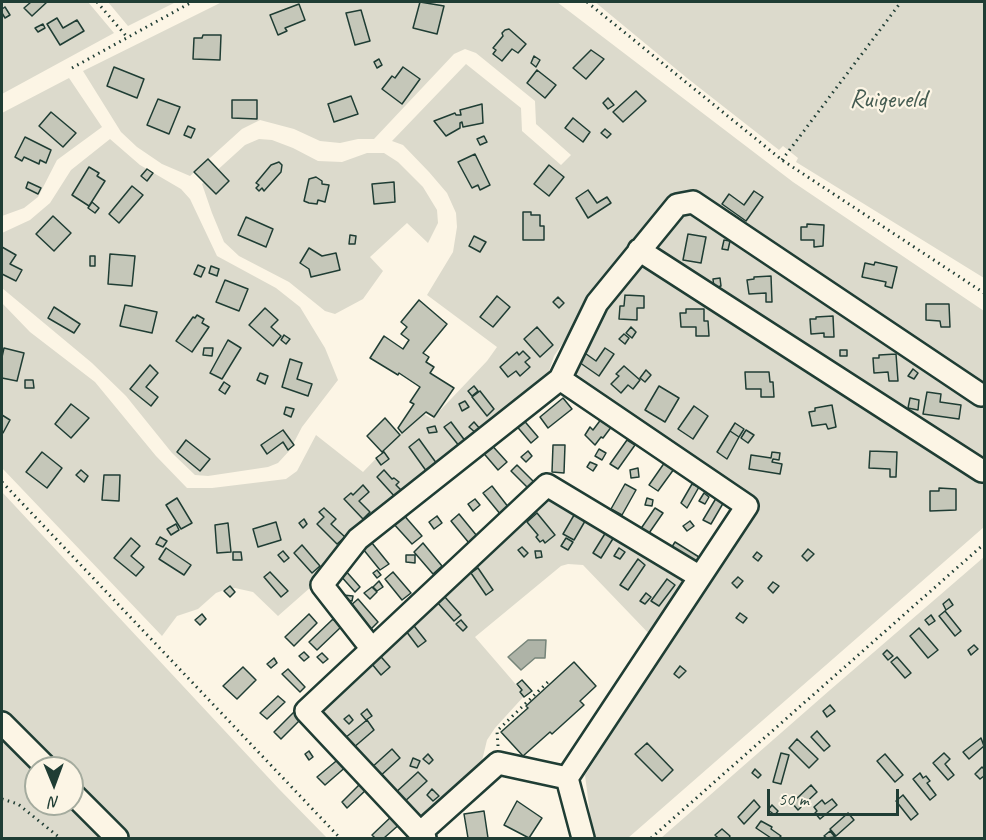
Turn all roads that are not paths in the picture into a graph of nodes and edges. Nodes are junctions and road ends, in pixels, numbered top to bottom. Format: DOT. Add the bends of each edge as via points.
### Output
graph roads {
  1 [pos="639,250"];
  2 [pos="560,379"];
  3 [pos="981,395"];
  4 [pos="982,471"];
  5 [pos="700,577"];
  6 [pos="372,649"];
  7 [pos="5,735"];
  8 [pos="31,756"];
  9 [pos="567,778"];
  10 [pos="84,805"];
  11 [pos="423,836"];
  12 [pos="117,838"];
  13 [pos="583,838"];
  1 -- 2 [label="street" via="597,303"];
  1 -- 3 [label="street" via="677,205 693,202"];
  1 -- 4 [label="street"];
  2 -- 5 [label="street" via="747,506"];
  2 -- 6 [label="street" via="358,538 322,585"];
  5 -- 6 [label="street" via="547,485"];
  5 -- 9 [label="street"];
  6 -- 11 [label="street" via="306,711"];
  7 -- 8 [label="street"];
  9 -- 11 [label="street" via="498,763"];
  9 -- 13 [label="street"];
  10 -- 12 [label="street"];
}
